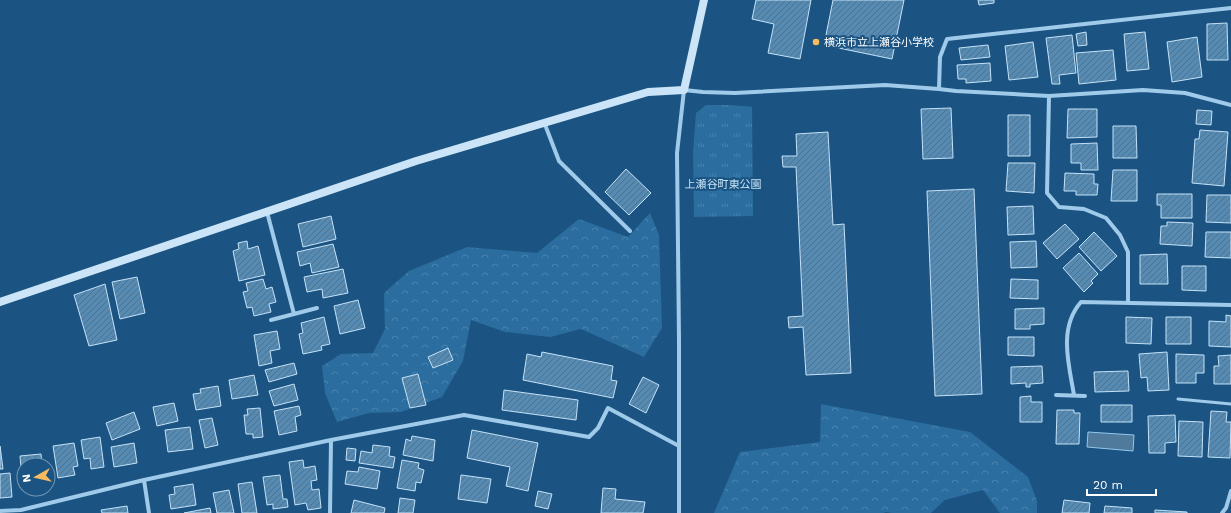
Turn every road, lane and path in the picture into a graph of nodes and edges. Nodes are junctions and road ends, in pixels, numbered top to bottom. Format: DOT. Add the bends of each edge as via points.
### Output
graph roads {
  1 [pos="704,0"];
  2 [pos="1231,8"];
  3 [pos="939,89"];
  4 [pos="684,90"];
  5 [pos="1048,96"];
  6 [pos="1231,105"];
  7 [pos="544,122"];
  8 [pos="267,211"];
  9 [pos="630,231"];
  10 [pos="0,302"];
  11 [pos="1128,303"];
  12 [pos="1231,305"];
  13 [pos="317,308"];
  14 [pos="294,314"];
  15 [pos="271,320"];
  16 [pos="1056,395"];
  17 [pos="1074,396"];
  18 [pos="1085,396"];
  19 [pos="1178,399"];
  20 [pos="1231,404"];
  21 [pos="331,440"];
  22 [pos="679,446"];
  23 [pos="144,480"];
  24 [pos="1231,491"];
  25 [pos="0,511"];
  26 [pos="149,513"];
  27 [pos="330,513"];
  28 [pos="679,513"];
  29 [pos="1222,513"];
  1 -- 4 [label="street"];
  2 -- 3 [label="street" via="947,38 940,57"];
  3 -- 4 [label="street" via="885,85 735,93"];
  3 -- 5 [label="street"];
  4 -- 7 [label="street" via="648,92"];
  4 -- 22 [label="street" via="677,153"];
  5 -- 6 [label="street" via="1143,90 1185,93"];
  5 -- 11 [label="street" via="1047,193 1060,207 1084,209 1106,218 1120,235 1128,252"];
  7 -- 8 [label="street" via="416,161"];
  7 -- 9 [label="street" via="559,160"];
  8 -- 10 [label="street"];
  8 -- 14 [label="street"];
  11 -- 12 [label="street"];
  11 -- 17 [label="street" via="1081,302 1076,308 1067,334 1067,355"];
  13 -- 14 [label="street"];
  14 -- 15 [label="street"];
  16 -- 17 [label="street"];
  17 -- 18 [label="street"];
  19 -- 20 [label="lane"];
  21 -- 22 [label="street" via="464,415 590,438 608,408"];
  21 -- 23 [label="street"];
  21 -- 27 [label="street"];
  22 -- 28 [label="street"];
  23 -- 25 [label="street" via="21,510"];
  23 -- 26 [label="street"];
  24 -- 29 [label="street"];
}
